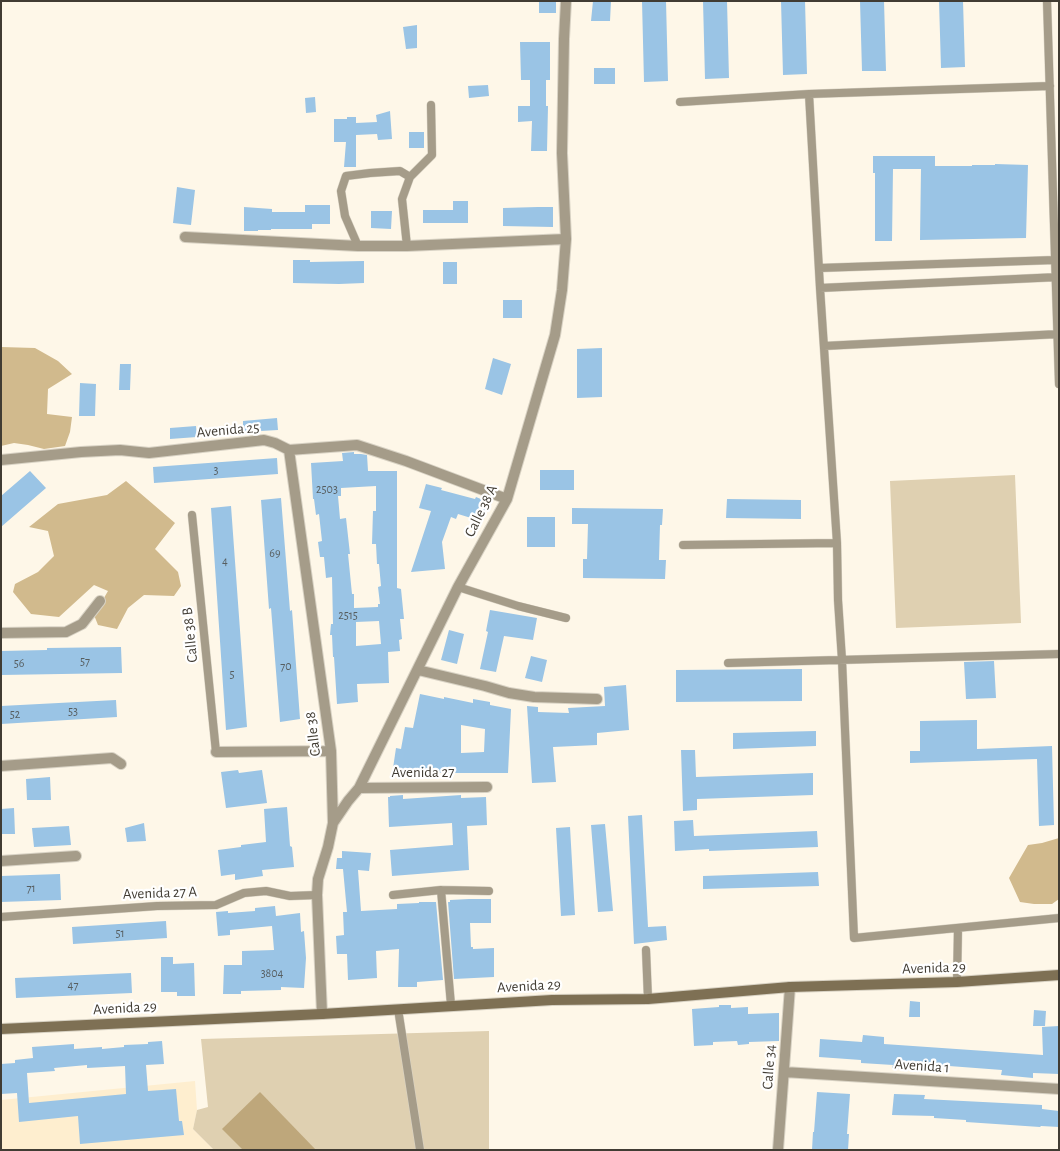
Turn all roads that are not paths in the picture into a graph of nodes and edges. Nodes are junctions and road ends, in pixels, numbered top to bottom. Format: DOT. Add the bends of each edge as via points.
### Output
graph roads {
  1 [pos="566,1"];
  2 [pos="1047,1"];
  3 [pos="1050,86"];
  4 [pos="809,94"];
  5 [pos="680,102"];
  6 [pos="431,105"];
  7 [pos="410,177"];
  8 [pos="185,237"];
  9 [pos="566,238"];
  10 [pos="358,246"];
  11 [pos="407,246"];
  12 [pos="1055,260"];
  13 [pos="820,268"];
  14 [pos="1057,277"];
  15 [pos="820,288"];
  16 [pos="1058,334"];
  17 [pos="824,346"];
  18 [pos="1059,384"];
  19 [pos="289,450"];
  20 [pos="1,460"];
  21 [pos="507,499"];
  22 [pos="192,515"];
  23 [pos="837,543"];
  24 [pos="683,545"];
  25 [pos="458,587"];
  26 [pos="100,601"];
  27 [pos="566,618"];
  28 [pos="1,633"];
  29 [pos="1059,654"];
  30 [pos="842,660"];
  31 [pos="728,663"];
  32 [pos="418,670"];
  33 [pos="597,699"];
  34 [pos="331,751"];
  35 [pos="216,752"];
  36 [pos="121,764"];
  37 [pos="1,766"];
  38 [pos="487,787"];
  39 [pos="359,788"];
  40 [pos="333,823"];
  41 [pos="76,856"];
  42 [pos="1,861"];
  43 [pos="441,890"];
  44 [pos="489,891"];
  45 [pos="394,894"];
  46 [pos="317,895"];
  47 [pos="1,917"];
  48 [pos="1059,918"];
  49 [pos="958,928"];
  50 [pos="646,950"];
  51 [pos="1059,975"];
  52 [pos="957,982"];
  53 [pos="790,987"];
  54 [pos="648,999"];
  55 [pos="451,1005"];
  56 [pos="398,1009"];
  57 [pos="322,1014"];
  58 [pos="1,1030"];
  59 [pos="784,1072"];
  60 [pos="1059,1089"];
  61 [pos="420,1150"];
  62 [pos="778,1150"];
  1 -- 9 [label="street, Calle 38 A" via="562,153"];
  2 -- 3 [label="lane"];
  3 -- 4 [label="lane"];
  3 -- 12 [label="lane"];
  4 -- 5 [label="lane"];
  4 -- 13 [label="lane"];
  6 -- 7 [label="lane" via="432,156"];
  7 -- 10 [label="lane" via="400,171 346,176 341,191 345,216"];
  7 -- 11 [label="lane" via="402,199"];
  8 -- 10 [label="street"];
  9 -- 11 [label="street"];
  9 -- 21 [label="street, Calle 38 A" via="555,335"];
  10 -- 11 [label="street"];
  12 -- 13 [label="lane"];
  12 -- 14 [label="lane"];
  13 -- 15 [label="lane"];
  14 -- 15 [label="lane"];
  14 -- 16 [label="lane"];
  15 -- 17 [label="lane"];
  16 -- 17 [label="lane"];
  16 -- 18 [label="lane"];
  17 -- 23 [label="lane"];
  19 -- 20 [label="street, Avenida 25" via="264,440 149,453 120,450"];
  19 -- 21 [label="street, Avenida 25" via="357,445"];
  19 -- 34 [label="street, Calle 38"];
  21 -- 25 [label="street, Calle 38 A"];
  22 -- 35 [label="lane, Calle 38 B"];
  23 -- 24 [label="lane"];
  23 -- 30 [label="lane"];
  25 -- 27 [label="lane"];
  25 -- 32 [label="street, Calle 38 A"];
  26 -- 28 [label="street" via="82,624 66,632"];
  29 -- 30 [label="lane"];
  30 -- 31 [label="lane"];
  30 -- 49 [label="lane" via="854,938"];
  32 -- 33 [label="street" via="509,693"];
  32 -- 39 [label="street, Calle 38 A"];
  34 -- 35 [label="street"];
  34 -- 40 [label="street, Calle 38"];
  36 -- 37 [label="street" via="112,758"];
  38 -- 39 [label="street, Avenida 27"];
  39 -- 40 [label="street, Calle 38 A"];
  40 -- 46 [label="street, Calle 38"];
  41 -- 42 [label="street"];
  43 -- 44 [label="lane"];
  43 -- 45 [label="lane"];
  43 -- 55 [label="lane"];
  46 -- 47 [label="lane, Avenida 27 A" via="290,896 266,891 244,893 216,905"];
  46 -- 57 [label="street, Calle 38"];
  48 -- 49 [label="lane"];
  49 -- 52 [label="lane"];
  50 -- 54 [label="lane"];
  51 -- 52 [label="main road, Avenida 29"];
  52 -- 53 [label="main road, Avenida 29"];
  53 -- 54 [label="main road, Avenida 29"];
  53 -- 59 [label="street, Calle 34"];
  54 -- 55 [label="main road, Avenida 29"];
  55 -- 56 [label="main road, Avenida 29"];
  56 -- 57 [label="main road, Avenida 29"];
  56 -- 61 [label="lane"];
  57 -- 58 [label="main road, Avenida 29"];
  59 -- 60 [label="street, Avenida 1"];
  59 -- 62 [label="street, Calle 34"];
}
